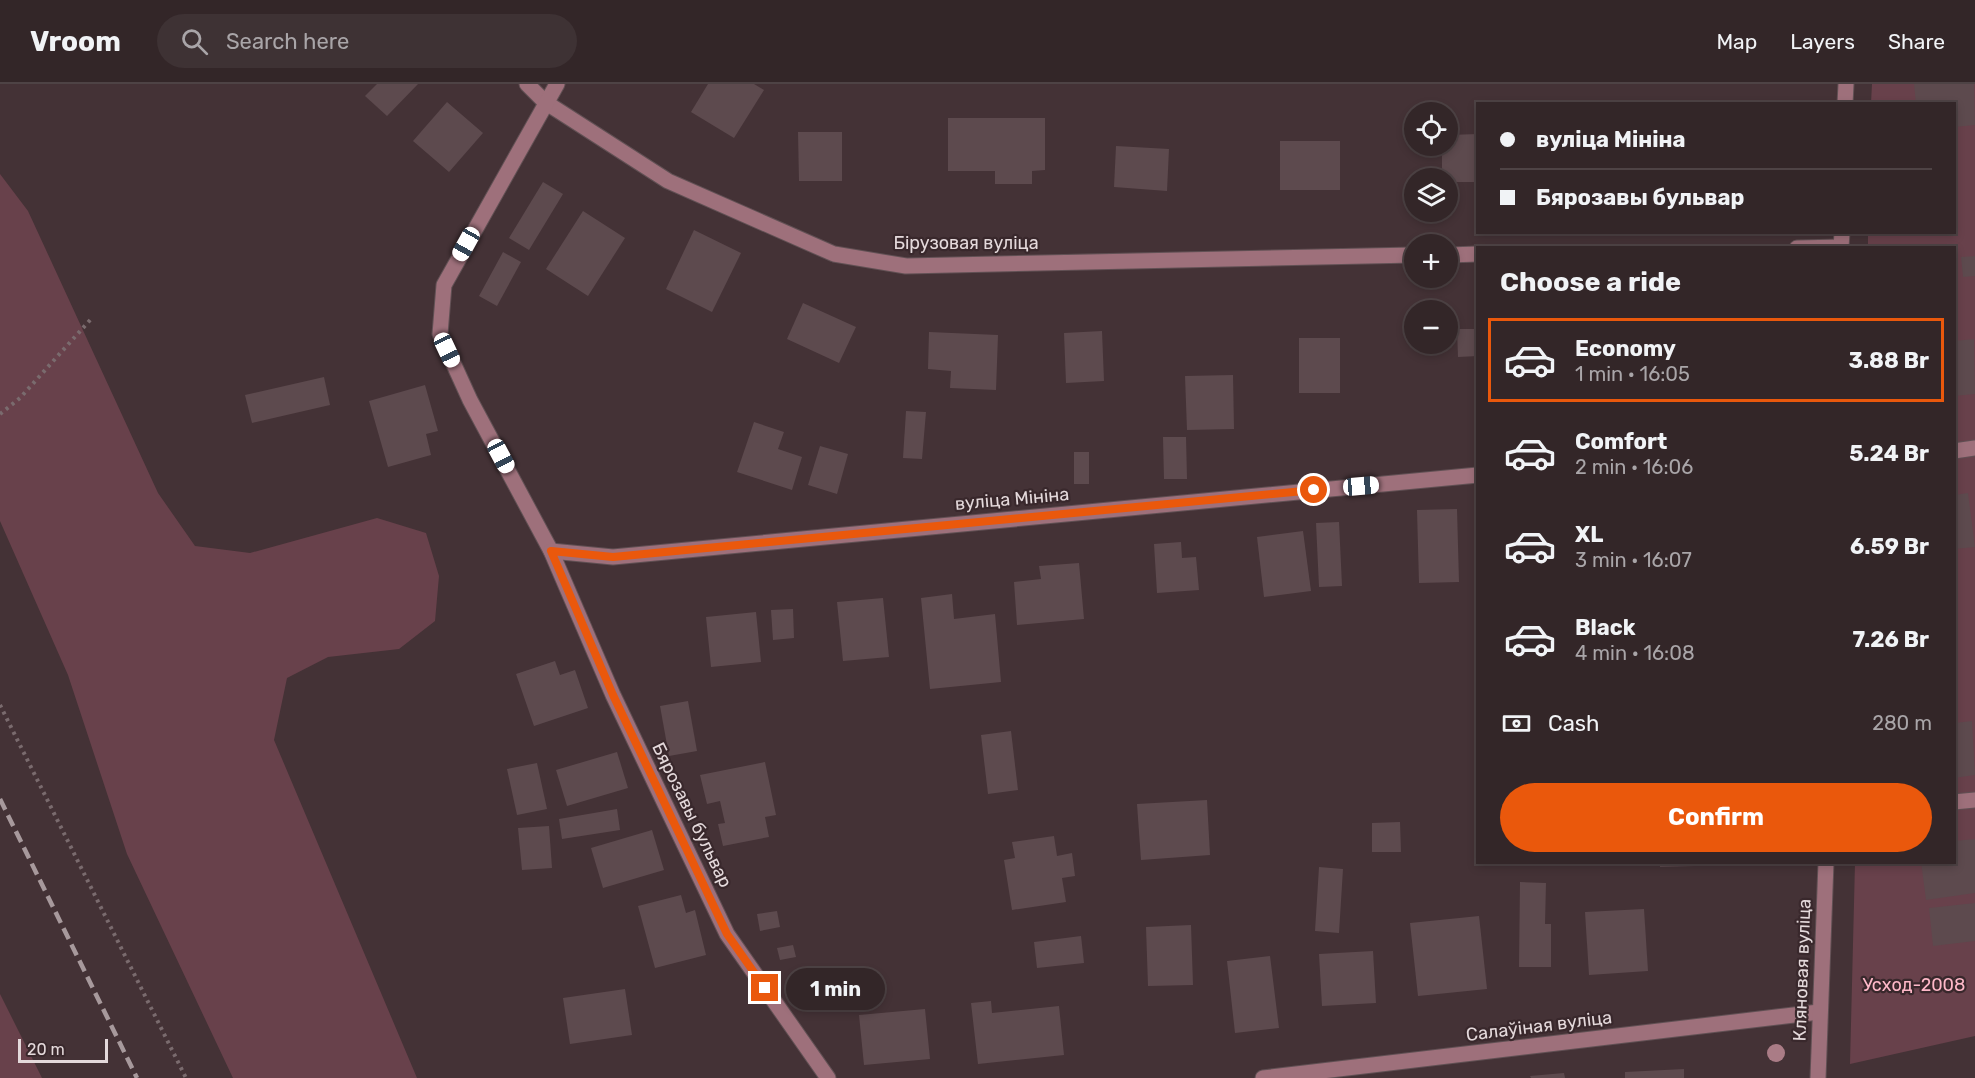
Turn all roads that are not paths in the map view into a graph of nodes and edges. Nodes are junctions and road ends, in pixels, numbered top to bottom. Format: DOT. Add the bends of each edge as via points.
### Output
graph roads {
  1 [pos="527,84"];
  2 [pos="557,84"];
  3 [pos="1846,84"];
  4 [pos="545,102"];
  5 [pos="1845,102"];
  6 [pos="1841,242"];
  7 [pos="1812,246"];
  8 [pos="1476,254"];
  9 [pos="1404,255"];
  10 [pos="1458,255"];
  11 [pos="1975,448"];
  12 [pos="1956,452"];
  13 [pos="1476,475"];
  14 [pos="551,551"];
  15 [pos="1975,800"];
  16 [pos="1956,802"];
  17 [pos="1826,864"];
  18 [pos="1819,1012"];
  19 [pos="828,1078"];
  20 [pos="1263,1078"];
  21 [pos="1818,1078"];
  1 -- 4 [label="street, Бірузовая вуліца"];
  2 -- 4 [label="street, Бярозавы бульвар"];
  3 -- 5 [label="street"];
  4 -- 9 [label="street, Бірузовая вуліца" via="668,181 834,254 906,266"];
  4 -- 14 [label="street, Бярозавы бульвар" via="444,285 440,334 470,400"];
  6 -- 7 [label="street"];
  8 -- 10 [label="street"];
  11 -- 12 [label="street"];
  13 -- 14 [label="street, вуліца Мініна" via="613,557"];
  14 -- 19 [label="street, Бярозавы бульвар" via="613,695 727,934"];
  15 -- 16 [label="street"];
  17 -- 18 [label="street, Кляновая вуліца"];
  18 -- 20 [label="street, Салаўіная вуліца"];
  18 -- 21 [label="street, Кляновая вуліца"];
}
